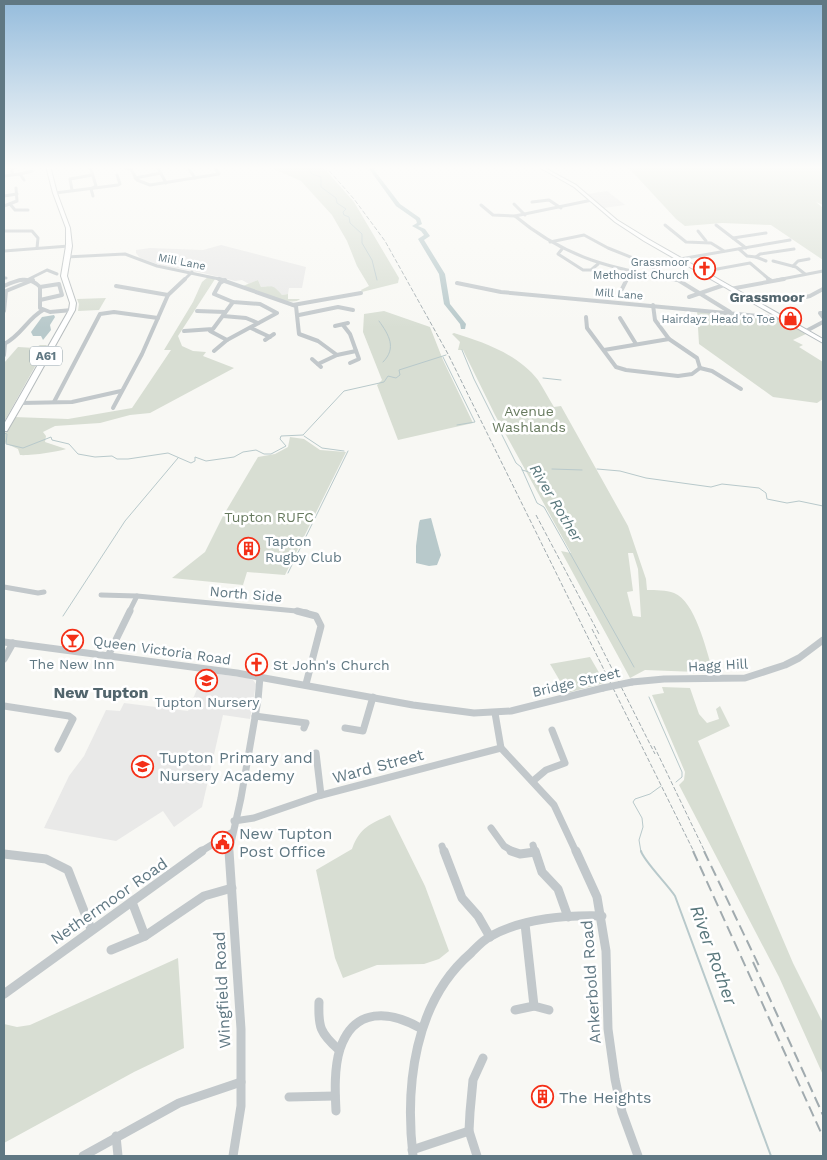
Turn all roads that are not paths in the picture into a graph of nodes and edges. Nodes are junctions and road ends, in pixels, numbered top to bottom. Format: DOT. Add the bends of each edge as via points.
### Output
graph roads {
  1 [pos="65,220"];
  2 [pos="520,220"];
  3 [pos="616,220"];
  4 [pos="665,225"];
  5 [pos="716,225"];
  6 [pos="4,231"];
  7 [pos="698,231"];
  8 [pos="766,233"];
  9 [pos="733,238"];
  10 [pos="790,240"];
  11 [pos="706,241"];
  12 [pos="550,242"];
  13 [pos="69,246"];
  14 [pos="37,248"];
  15 [pos="746,248"];
  16 [pos="562,249"];
  17 [pos="739,249"];
  18 [pos="794,249"];
  19 [pos="4,251"];
  20 [pos="724,251"];
  21 [pos="66,257"];
  22 [pos="756,257"];
  23 [pos="680,259"];
  24 [pos="810,259"];
  25 [pos="766,261"];
  26 [pos="773,261"];
  27 [pos="598,264"];
  28 [pos="793,266"];
  29 [pos="192,272"];
  30 [pos="630,272"];
  31 [pos="701,272"];
  32 [pos="821,272"];
  33 [pos="57,274"];
  34 [pos="805,274"];
  35 [pos="655,276"];
  36 [pos="823,276"];
  37 [pos="31,280"];
  38 [pos="225,280"];
  39 [pos="770,280"];
  40 [pos="457,283"];
  41 [pos="724,285"];
  42 [pos="4,286"];
  43 [pos="116,286"];
  44 [pos="40,287"];
  45 [pos="730,288"];
  46 [pos="622,289"];
  47 [pos="823,289"];
  48 [pos="361,293"];
  49 [pos="701,294"];
  50 [pos="168,295"];
  51 [pos="689,298"];
  52 [pos="40,300"];
  53 [pos="792,300"];
  54 [pos="233,302"];
  55 [pos="293,305"];
  56 [pos="653,306"];
  57 [pos="43,310"];
  58 [pos="72,310"];
  59 [pos="353,310"];
  60 [pos="4,311"];
  61 [pos="197,311"];
  62 [pos="732,313"];
  63 [pos="224,314"];
  64 [pos="299,315"];
  65 [pos="586,317"];
  66 [pos="158,318"];
  67 [pos="620,318"];
  68 [pos="781,318"];
  69 [pos="823,322"];
  70 [pos="258,323"];
  71 [pos="335,326"];
  72 [pos="250,328"];
  73 [pos="184,331"];
  74 [pos="210,331"];
  75 [pos="806,331"];
  76 [pos="270,337"];
  77 [pos="669,339"];
  78 [pos="227,340"];
  79 [pos="823,341"];
  80 [pos="4,344"];
  81 [pos="636,344"];
  82 [pos="604,350"];
  83 [pos="214,351"];
  84 [pos="356,351"];
  85 [pos="337,355"];
  86 [pos="4,356"];
  87 [pos="312,359"];
  88 [pos="350,364"];
  89 [pos="700,368"];
  90 [pos="741,389"];
  91 [pos="121,390"];
  92 [pos="54,402"];
  93 [pos="20,403"];
  94 [pos="113,408"];
  95 [pos="4,429"];
  96 [pos="4,587"];
  97 [pos="44,592"];
  98 [pos="101,595"];
  99 [pos="137,596"];
  100 [pos="823,640"];
  101 [pos="4,642"];
  102 [pos="13,643"];
  103 [pos="108,656"];
  104 [pos="4,659"];
  105 [pos="260,677"];
  106 [pos="664,679"];
  107 [pos="306,684"];
  108 [pos="373,697"];
  109 [pos="4,706"];
  110 [pos="495,713"];
  111 [pos="255,716"];
  112 [pos="305,726"];
  113 [pos="345,728"];
  114 [pos="552,730"];
  115 [pos="501,748"];
  116 [pos="58,749"];
  117 [pos="316,753"];
  118 [pos="533,781"];
  119 [pos="321,795"];
  120 [pos="234,822"];
  121 [pos="491,828"];
  122 [pos="231,833"];
  123 [pos="442,846"];
  124 [pos="4,854"];
  125 [pos="232,888"];
  126 [pos="132,902"];
  127 [pos="602,916"];
  128 [pos="568,917"];
  129 [pos="526,924"];
  130 [pos="91,929"];
  131 [pos="145,936"];
  132 [pos="490,937"];
  133 [pos="111,950"];
  134 [pos="4,994"];
  135 [pos="319,1002"];
  136 [pos="534,1006"];
  137 [pos="515,1010"];
  138 [pos="549,1010"];
  139 [pos="422,1029"];
  140 [pos="339,1050"];
  141 [pos="483,1058"];
  142 [pos="241,1082"];
  143 [pos="335,1096"];
  144 [pos="289,1097"];
  145 [pos="336,1111"];
  146 [pos="469,1131"];
  147 [pos="116,1136"];
  148 [pos="412,1153"];
  149 [pos="83,1156"];
  150 [pos="118,1156"];
  151 [pos="233,1156"];
  152 [pos="477,1156"];
  153 [pos="638,1156"];
  1 -- 13 [label="highway"];
  2 -- 12 [label="street"];
  3 -- 23 [label="main road"];
  4 -- 11 [label="street" via="686,242"];
  5 -- 9 [label="street"];
  6 -- 14 [label="street" via="32,231 38,238"];
  7 -- 11 [label="street"];
  8 -- 9 [label="street"];
  9 -- 15 [label="street"];
  10 -- 15 [label="street"];
  11 -- 20 [label="street"];
  12 -- 16 [label="street"];
  12 -- 35 [label="street" via="584,234 608,248 653,266"];
  13 -- 14 [label="street"];
  13 -- 21 [label="highway"];
  14 -- 19 [label="street"];
  15 -- 17 [label="street"];
  16 -- 27 [label="street"];
  16 -- 27 [label="street" via="558,254 583,270 591,270"];
  17 -- 20 [label="street"];
  17 -- 22 [label="street" via="747,256"];
  18 -- 22 [label="street"];
  20 -- 23 [label="street"];
  21 -- 29 [label="street, Mill Lane" via="125,254 157,266"];
  21 -- 58 [label="highway" via="64,276"];
  22 -- 25 [label="street"];
  23 -- 31 [label="main road"];
  24 -- 28 [label="street" via="798,261"];
  26 -- 28 [label="street"];
  27 -- 30 [label="street"];
  28 -- 34 [label="street"];
  29 -- 38 [label="street, Mill Lane"];
  29 -- 50 [label="street"];
  30 -- 35 [label="street"];
  30 -- 46 [label="street"];
  31 -- 39 [label="street" via="750,263"];
  31 -- 41 [label="main road"];
  32 -- 34 [label="street"];
  32 -- 36 [label="street"];
  33 -- 37 [label="street" via="47,270"];
  34 -- 39 [label="street"];
  35 -- 49 [label="street" via="678,280"];
  37 -- 42 [label="street" via="21,279"];
  37 -- 44 [label="street"];
  37 -- 60 [label="street" via="6,291"];
  38 -- 54 [label="street" via="214,294"];
  38 -- 55 [label="street, Mill Lane"];
  39 -- 45 [label="street"];
  40 -- 56 [label="street, Mill Lane" via="501,292"];
  41 -- 45 [label="main road"];
  41 -- 49 [label="street"];
  43 -- 50 [label="street"];
  44 -- 52 [label="street"];
  44 -- 52 [label="street" via="58,284 62,296"];
  45 -- 68 [label="main road"];
  47 -- 53 [label="street"];
  48 -- 55 [label="street"];
  49 -- 51 [label="street"];
  49 -- 62 [label="street"];
  50 -- 66 [label="street"];
  52 -- 57 [label="street"];
  54 -- 63 [label="street"];
  54 -- 70 [label="street" via="257,303 276,312"];
  55 -- 64 [label="street" via="298,308"];
  56 -- 62 [label="street, Mill Lane"];
  56 -- 77 [label="street" via="655,320"];
  57 -- 58 [label="street"];
  57 -- 80 [label="street" via="31,317 18,336"];
  58 -- 93 [label="highway, A61"];
  59 -- 64 [label="street" via="344,306"];
  61 -- 63 [label="street"];
  62 -- 68 [label="street, Mill Lane"];
  63 -- 70 [label="street"];
  63 -- 74 [label="street"];
  64 -- 85 [label="street" via="296,328 300,334 318,341"];
  65 -- 82 [label="street" via="587,328"];
  66 -- 91 [label="street"];
  66 -- 92 [label="street" via="116,311 100,314"];
  67 -- 81 [label="street"];
  68 -- 75 [label="main road"];
  69 -- 75 [label="street"];
  70 -- 72 [label="street"];
  71 -- 84 [label="street" via="346,324"];
  72 -- 76 [label="street"];
  72 -- 78 [label="street"];
  73 -- 74 [label="street"];
  74 -- 78 [label="street"];
  75 -- 79 [label="main road"];
  77 -- 81 [label="street"];
  77 -- 89 [label="street" via="697,358"];
  78 -- 83 [label="street"];
  80 -- 86 [label="street"];
  81 -- 82 [label="street"];
  82 -- 89 [label="street" via="616,367 626,370 683,376 696,373"];
  84 -- 85 [label="street"];
  84 -- 88 [label="street" via="358,362"];
  85 -- 87 [label="street" via="319,365"];
  89 -- 90 [label="street" via="712,371"];
  91 -- 92 [label="street" via="72,402"];
  91 -- 94 [label="street"];
  92 -- 93 [label="street"];
  93 -- 95 [label="highway, A61"];
  96 -- 97 [label="street"];
  98 -- 99 [label="street, North Side"];
  99 -- 103 [label="street"];
  99 -- 107 [label="street, North Side" via="316,615 321,622 321,630"];
  100 -- 106 [label="street, Hagg Hill" via="792,662 745,678"];
  101 -- 102 [label="street, Queen Victoria Road"];
  102 -- 103 [label="street, Queen Victoria Road"];
  102 -- 104 [label="street"];
  103 -- 105 [label="street, Queen Victoria Road"];
  105 -- 107 [label="street, Queen Victoria Road"];
  105 -- 111 [label="street, Wingfield Road"];
  106 -- 110 [label="street, Bridge Street, bridge" via="632,682 511,712"];
  107 -- 108 [label="street, Queen Victoria Road"];
  108 -- 110 [label="street, Queen Victoria Road" via="474,713"];
  108 -- 113 [label="street" via="363,731"];
  109 -- 116 [label="street" via="73,719"];
  110 -- 115 [label="street"];
  111 -- 112 [label="street"];
  111 -- 120 [label="street, Wingfield Road"];
  114 -- 118 [label="street" via="566,763 546,770"];
  115 -- 118 [label="street, Ankerbold Road"];
  115 -- 119 [label="street, Ward Street"];
  117 -- 119 [label="street"];
  118 -- 127 [label="street, Ankerbold Road" via="554,805 565,825 598,897"];
  119 -- 120 [label="street, Ward Street"];
  120 -- 122 [label="street, Wingfield Road"];
  121 -- 128 [label="street" via="507,850 515,854 534,848 542,872 558,889"];
  122 -- 125 [label="street, Wingfield Road"];
  122 -- 126 [label="street, Nethermoor Road"];
  123 -- 132 [label="street" via="462,898"];
  124 -- 130 [label="street" via="60,863 68,870"];
  125 -- 131 [label="street" via="204,896"];
  125 -- 142 [label="street, Wingfield Road"];
  126 -- 130 [label="street, Nethermoor Road"];
  126 -- 131 [label="street"];
  127 -- 128 [label="street"];
  127 -- 153 [label="street, Ankerbold Road" via="608,1029 615,1079 622,1112"];
  128 -- 129 [label="street"];
  129 -- 132 [label="street"];
  129 -- 136 [label="street"];
  130 -- 134 [label="street, Nethermoor Road"];
  131 -- 133 [label="street"];
  132 -- 139 [label="street" via="453,969"];
  135 -- 140 [label="street" via="320,1032"];
  136 -- 137 [label="street"];
  136 -- 138 [label="street"];
  139 -- 140 [label="street" via="402,1018 376,1014 363,1018"];
  139 -- 148 [label="street" via="412,1076"];
  140 -- 143 [label="street"];
  141 -- 146 [label="street" via="473,1080"];
  142 -- 147 [label="street" via="179,1103"];
  142 -- 151 [label="street, Wingfield Road" via="241,1106"];
  143 -- 144 [label="street"];
  143 -- 145 [label="street"];
  146 -- 148 [label="street"];
  146 -- 152 [label="street"];
  147 -- 149 [label="street"];
  147 -- 150 [label="street"];
}
